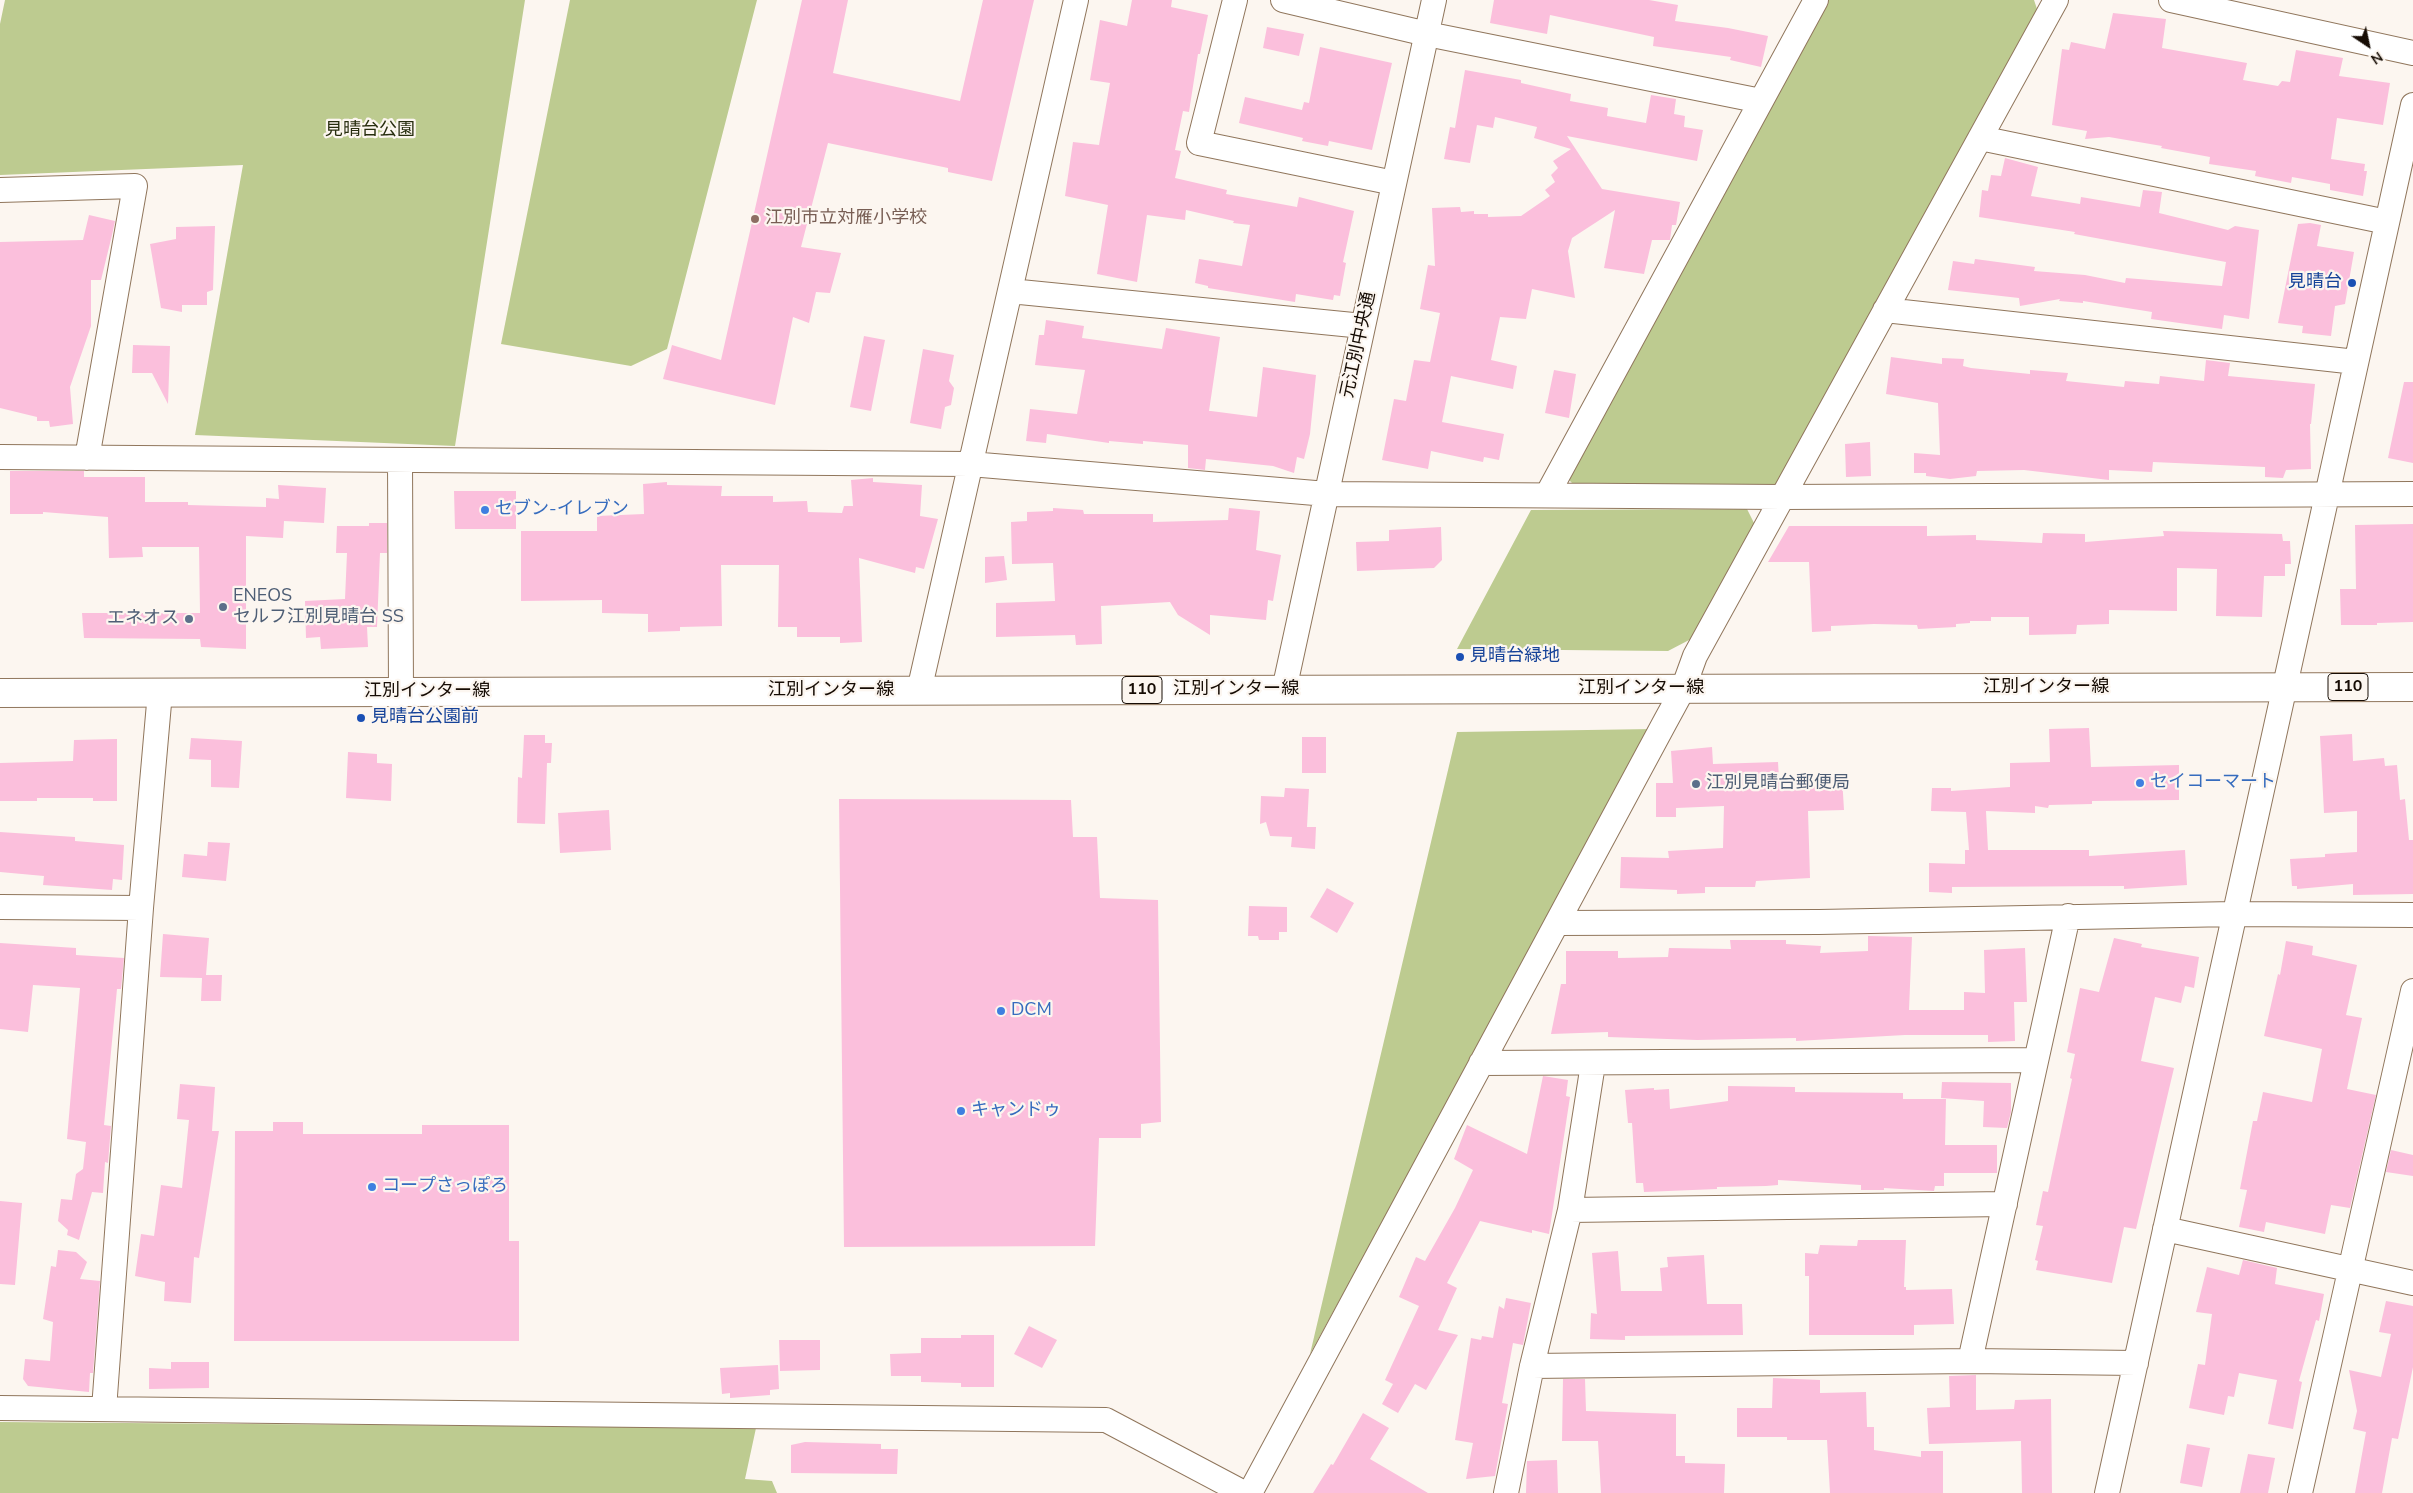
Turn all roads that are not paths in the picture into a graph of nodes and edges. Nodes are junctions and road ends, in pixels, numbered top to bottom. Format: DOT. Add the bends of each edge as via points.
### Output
graph roads {
  1 [pos="1076,0"];
  2 [pos="1235,0"];
  3 [pos="1283,0"];
  4 [pos="1434,0"];
  5 [pos="1816,0"];
  6 [pos="2056,0"];
  7 [pos="2170,0"];
  8 [pos="1427,34"];
  9 [pos="2413,54"];
  10 [pos="1761,101"];
  11 [pos="2413,105"];
  12 [pos="1980,138"];
  13 [pos="1394,183"];
  14 [pos="0,190"];
  15 [pos="2387,222"];
  16 [pos="1010,291"];
  17 [pos="1885,310"];
  18 [pos="1363,326"];
  19 [pos="2356,362"];
  20 [pos="0,457"];
  21 [pos="87,458"];
  22 [pos="400,460"];
  23 [pos="970,464"];
  24 [pos="1327,494"];
  25 [pos="2413,494"];
  26 [pos="2326,495"];
  27 [pos="1547,496"];
  28 [pos="1782,497"];
  29 [pos="2284,687"];
  30 [pos="2413,687"];
  31 [pos="1682,689"];
  32 [pos="1284,690"];
  33 [pos="919,691"];
  34 [pos="160,692"];
  35 [pos="401,692"];
  36 [pos="0,693"];
  37 [pos="0,907"];
  38 [pos="142,908"];
  39 [pos="2234,914"];
  40 [pos="2413,915"];
  41 [pos="2068,916"];
  42 [pos="1557,922"];
  43 [pos="2413,991"];
  44 [pos="2036,1060"];
  45 [pos="1481,1064"];
  46 [pos="1593,1064"];
  47 [pos="2005,1204"];
  48 [pos="1570,1210"];
  49 [pos="2165,1229"];
  50 [pos="2351,1270"];
  51 [pos="2413,1283"];
  52 [pos="1970,1361"];
  53 [pos="2136,1363"];
  54 [pos="1532,1366"];
  55 [pos="0,1408"];
  56 [pos="104,1410"];
  57 [pos="1244,1493"];
  58 [pos="1250,1493"];
  59 [pos="1506,1493"];
  60 [pos="2108,1493"];
  61 [pos="2300,1493"];
  1 -- 16 [label="street"];
  2 -- 13 [label="street" via="1199,143"];
  3 -- 8 [label="street"];
  4 -- 8 [label="street, 元江別中央通"];
  5 -- 10 [label="street"];
  6 -- 12 [label="street"];
  7 -- 9 [label="street"];
  8 -- 10 [label="street"];
  8 -- 13 [label="street, 元江別中央通"];
  10 -- 27 [label="street"];
  11 -- 15 [label="street"];
  12 -- 15 [label="street"];
  12 -- 17 [label="street"];
  13 -- 18 [label="street, 元江別中央通"];
  14 -- 21 [label="street" via="135,186"];
  15 -- 19 [label="street"];
  16 -- 18 [label="street"];
  16 -- 23 [label="street"];
  17 -- 19 [label="street"];
  17 -- 28 [label="street"];
  18 -- 24 [label="street, 元江別中央通"];
  19 -- 26 [label="street"];
  20 -- 21 [label="street"];
  21 -- 22 [label="street"];
  22 -- 23 [label="street"];
  22 -- 35 [label="street"];
  23 -- 24 [label="street"];
  23 -- 33 [label="street"];
  24 -- 27 [label="street"];
  24 -- 32 [label="street, 元江別中央通"];
  25 -- 26 [label="street"];
  26 -- 28 [label="street"];
  26 -- 29 [label="street"];
  27 -- 28 [label="street"];
  28 -- 31 [label="street" via="1695,656"];
  29 -- 30 [label="main road, 江別インター線 / 110"];
  29 -- 31 [label="main road, 江別インター線 / 110"];
  29 -- 39 [label="street"];
  31 -- 32 [label="main road, 江別インター線 / 110"];
  31 -- 42 [label="street"];
  32 -- 33 [label="main road, 江別インター線 / 110"];
  33 -- 35 [label="main road, 江別インター線 / 110"];
  34 -- 35 [label="main road, 江別インター線 / 110"];
  34 -- 36 [label="main road, 江別インター線 / 110"];
  34 -- 38 [label="street"];
  37 -- 38 [label="street"];
  38 -- 56 [label="street"];
  39 -- 40 [label="street"];
  39 -- 41 [label="street"];
  39 -- 49 [label="street"];
  41 -- 42 [label="street" via="1819,922"];
  41 -- 44 [label="street"];
  42 -- 45 [label="street"];
  43 -- 50 [label="street"];
  44 -- 46 [label="street"];
  44 -- 47 [label="street"];
  45 -- 46 [label="street"];
  45 -- 58 [label="street"];
  46 -- 48 [label="street"];
  47 -- 48 [label="street"];
  47 -- 52 [label="street"];
  48 -- 54 [label="street"];
  49 -- 50 [label="street"];
  49 -- 53 [label="street"];
  50 -- 51 [label="street"];
  50 -- 61 [label="street"];
  52 -- 53 [label="street"];
  52 -- 54 [label="street"];
  53 -- 60 [label="street"];
  54 -- 59 [label="street"];
  55 -- 56 [label="street"];
  56 -- 57 [label="street" via="1106,1420"];
}
